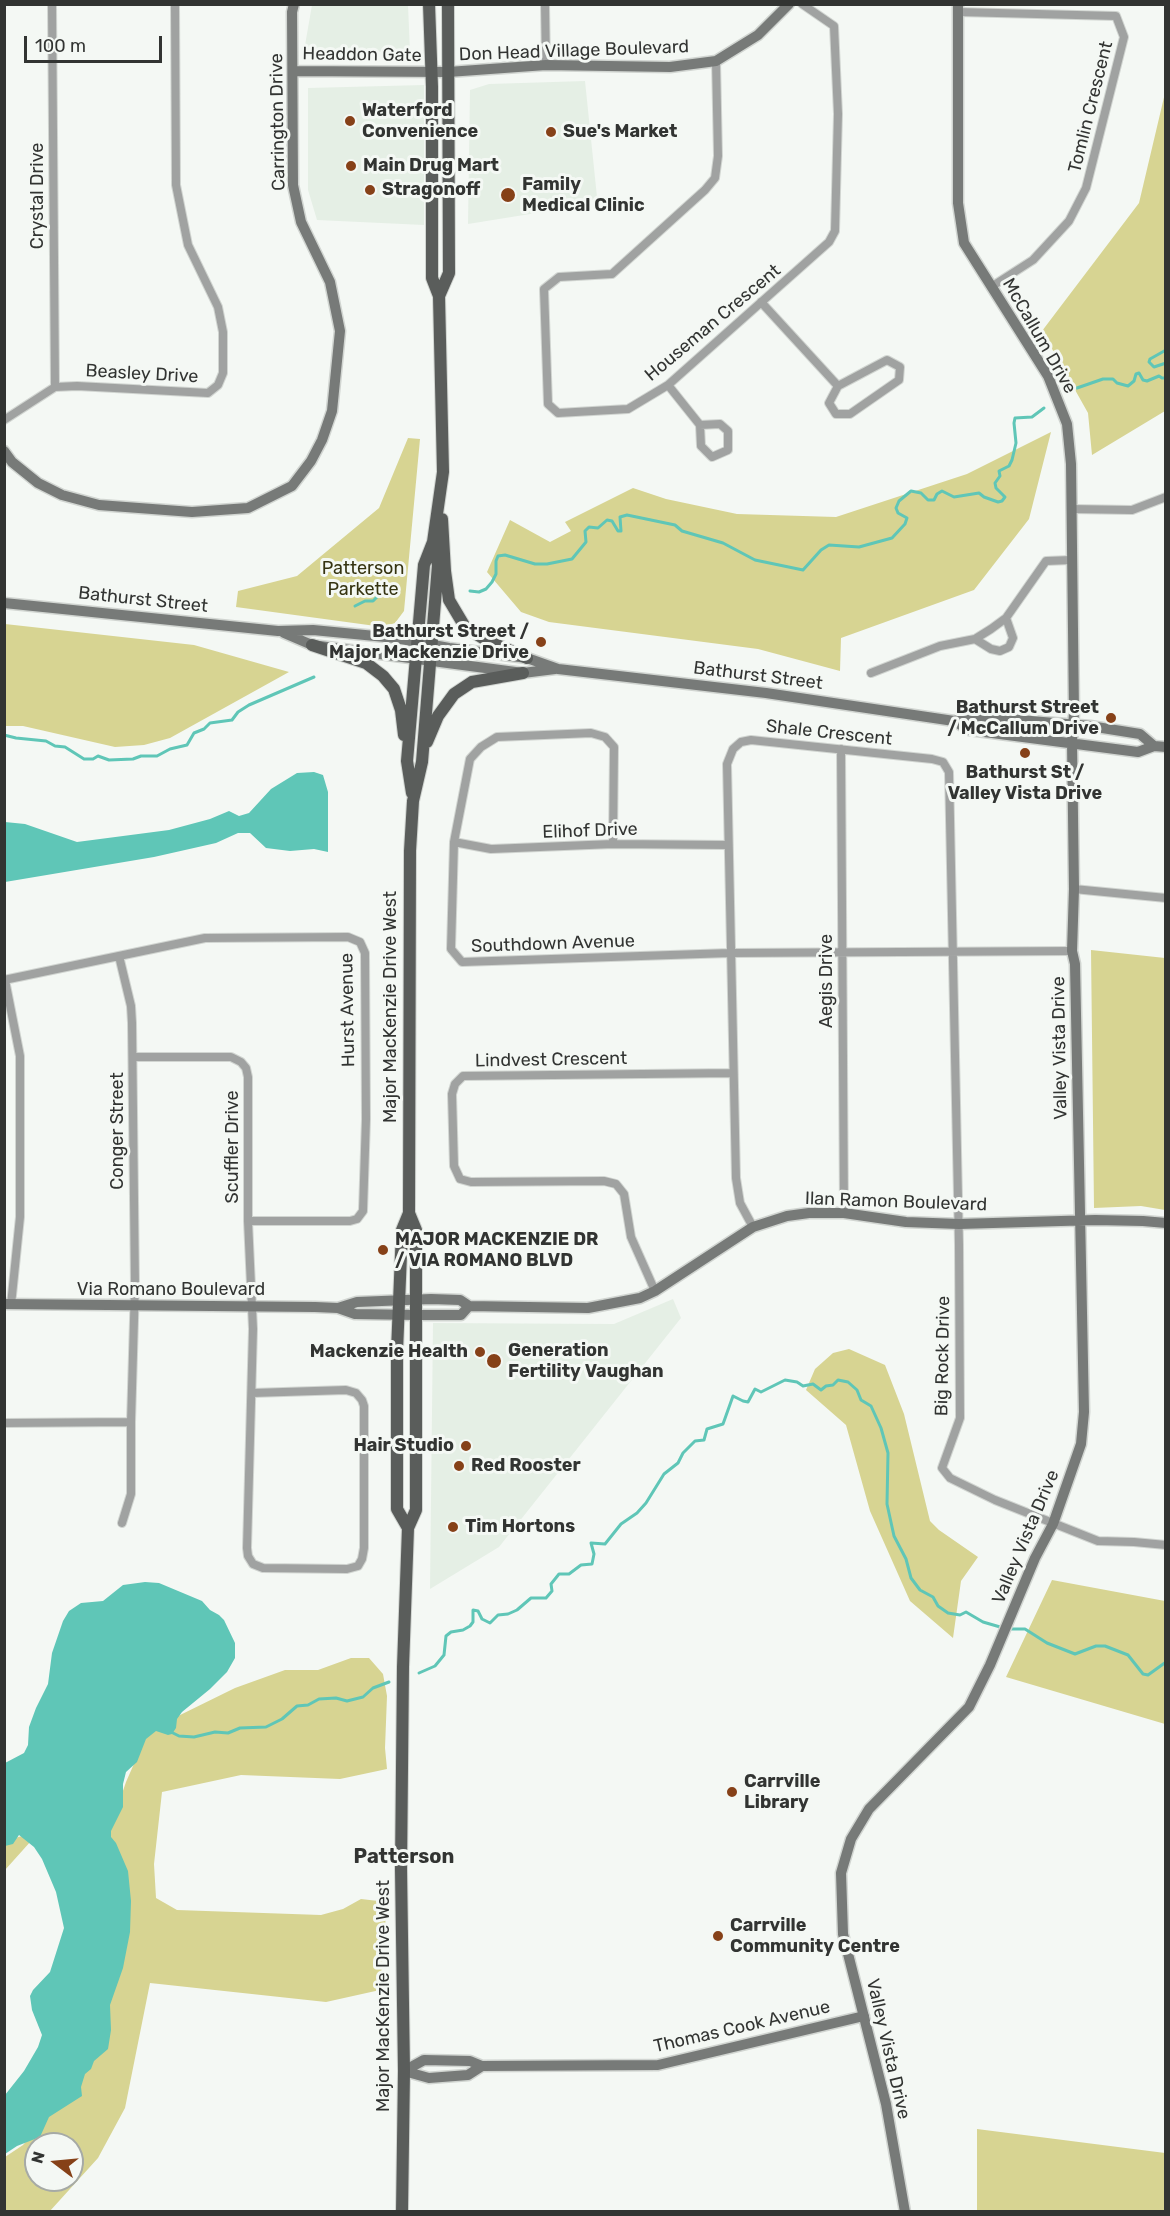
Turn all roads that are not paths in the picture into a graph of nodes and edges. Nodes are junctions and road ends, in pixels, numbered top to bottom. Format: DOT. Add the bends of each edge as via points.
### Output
graph roads {
  1 [pos="52,4"];
  2 [pos="175,4"];
  3 [pos="294,4"];
  4 [pos="429,4"];
  5 [pos="448,4"];
  6 [pos="545,4"];
  7 [pos="789,4"];
  8 [pos="802,4"];
  9 [pos="958,8"];
  10 [pos="716,62"];
  11 [pos="546,65"];
  12 [pos="293,71"];
  13 [pos="448,72"];
  14 [pos="431,73"];
  15 [pos="991,287"];
  16 [pos="440,297"];
  17 [pos="761,302"];
  18 [pos="668,385"];
  19 [pos="838,386"];
  20 [pos="55,387"];
  21 [pos="4,420"];
  22 [pos="700,425"];
  23 [pos="4,451"];
  24 [pos="440,497"];
  25 [pos="1166,497"];
  26 [pos="1071,509"];
  27 [pos="434,542"];
  28 [pos="1071,560"];
  29 [pos="4,603"];
  30 [pos="1006,618"];
  31 [pos="278,631"];
  32 [pos="975,639"];
  33 [pos="417,642"];
  34 [pos="312,645"];
  35 [pos="431,645"];
  36 [pos="527,658"];
  37 [pos="416,659"];
  38 [pos="430,661"];
  39 [pos="558,669"];
  40 [pos="871,673"];
  41 [pos="523,674"];
  42 [pos="954,721"];
  43 [pos="1074,725"];
  44 [pos="1072,742"];
  45 [pos="1160,746"];
  46 [pos="841,749"];
  47 [pos="423,754"];
  48 [pos="407,761"];
  49 [pos="413,801"];
  50 [pos="453,842"];
  51 [pos="613,844"];
  52 [pos="728,845"];
  53 [pos="1074,889"];
  54 [pos="1166,898"];
  55 [pos="842,951"];
  56 [pos="952,951"];
  57 [pos="1072,951"];
  58 [pos="730,953"];
  59 [pos="119,956"];
  60 [pos="5,980"];
  61 [pos="133,1056"];
  62 [pos="732,1073"];
  63 [pos="409,1213"];
  64 [pos="844,1213"];
  65 [pos="1079,1220"];
  66 [pos="248,1221"];
  67 [pos="959,1224"];
  68 [pos="1166,1224"];
  69 [pos="753,1227"];
  70 [pos="655,1292"];
  71 [pos="399,1300"];
  72 [pos="416,1300"];
  73 [pos="8,1304"];
  74 [pos="469,1306"];
  75 [pos="134,1307"];
  76 [pos="253,1308"];
  77 [pos="338,1308"];
  78 [pos="399,1314"];
  79 [pos="416,1315"];
  80 [pos="252,1394"];
  81 [pos="131,1422"];
  82 [pos="4,1424"];
  83 [pos="122,1523"];
  84 [pos="1053,1524"];
  85 [pos="408,1527"];
  86 [pos="1166,1545"];
  87 [pos="864,2016"];
  88 [pos="482,2066"];
  89 [pos="404,2071"];
  90 [pos="402,2211"];
  91 [pos="905,2211"];
  1 -- 20 [label="street, Crystal Drive"];
  2 -- 20 [label="street, Beasley Drive" via="176,185 188,245 218,306 223,332 223,373 218,386 208,393"];
  3 -- 12 [label="street, Carrington Drive"];
  4 -- 14 [label="main road, Major MacKenzie Drive West"];
  5 -- 13 [label="main road, Major MacKenzie Drive West"];
  6 -- 11 [label="street"];
  7 -- 10 [label="street, Don Head Village Boulevard" via="758,35"];
  8 -- 17 [label="street, Houseman Crescent" via="834,26 838,114 835,231 829,242"];
  9 -- 15 [label="street, McCallum Drive" via="958,203 964,243"];
  9 -- 15 [label="street, Tomlin Crescent" via="1116,16 1124,37 1086,188 1069,221 1033,260"];
  10 -- 11 [label="street, Don Head Village Boulevard" via="670,67"];
  10 -- 18 [label="street, Houseman Crescent" via="715,178 612,273 559,277 544,289 548,404 558,413 628,409"];
  11 -- 13 [label="street, Don Head Village Boulevard"];
  12 -- 14 [label="street, Headdon Gate"];
  12 -- 23 [label="street, Carrington Drive" via="293,185 302,222 330,282 340,330 332,411 311,461 291,486 248,508 192,512 99,505 62,495 38,483"];
  13 -- 14 [label="street, Don Head Village Boulevard"];
  13 -- 16 [label="main road, Major MacKenzie Drive West" via="449,273"];
  14 -- 16 [label="main road, Major MacKenzie Drive West" via="432,278"];
  15 -- 26 [label="street, McCallum Drive" via="1042,367 1061,406 1071,464"];
  16 -- 24 [label="main road, Major MacKenzie Drive West"];
  17 -- 18 [label="street, Houseman Crescent"];
  17 -- 19 [label="street"];
  18 -- 22 [label="street"];
  19 -- 19 [label="street" via="829,403 836,414 850,414 899,380 900,368 887,360"];
  20 -- 21 [label="street"];
  22 -- 22 [label="street" via="720,424 728,431 728,450 712,457 701,446"];
  24 -- 27 [label="main road, Major MacKenzie Drive West"];
  24 -- 36 [label="main road" via="449,600 465,627"];
  25 -- 26 [label="street" via="1132,510"];
  26 -- 28 [label="street, McCallum Drive"];
  27 -- 33 [label="main road, Major MacKenzie Drive West" via="424,565"];
  27 -- 35 [label="main road, Major MacKenzie Drive West" via="438,565"];
  28 -- 30 [label="street" via="1046,561"];
  28 -- 43 [label="street, McCallum Drive"];
  29 -- 31 [label="street, Bathurst Street"];
  30 -- 32 [label="street"];
  30 -- 32 [label="street" via="1013,638 1009,647 991,649"];
  31 -- 33 [label="street, Bathurst Street" via="314,630"];
  31 -- 34 [label="street, Bathurst Street"];
  32 -- 40 [label="street" via="940,646"];
  33 -- 35 [label="street, Bathurst Street"];
  33 -- 37 [label="main road, Major MacKenzie Drive West"];
  34 -- 37 [label="street, Bathurst Street"];
  34 -- 48 [label="main road" via="366,663 394,689 401,710"];
  35 -- 36 [label="street, Bathurst Street"];
  35 -- 38 [label="main road, Major MacKenzie Drive West"];
  36 -- 39 [label="street, Bathurst Street"];
  37 -- 38 [label="street, Bathurst Street"];
  37 -- 48 [label="main road, Major MacKenzie Drive West"];
  38 -- 41 [label="street, Bathurst Street"];
  38 -- 47 [label="main road, Major MacKenzie Drive West"];
  39 -- 41 [label="street, Bathurst Street"];
  39 -- 42 [label="street, Bathurst Street" via="766,693"];
  41 -- 47 [label="main road" via="472,682 454,694 438,716"];
  42 -- 43 [label="street, Bathurst Street" via="972,716"];
  42 -- 44 [label="street, Bathurst Street" via="969,730"];
  43 -- 44 [label="street, McCallum Drive"];
  43 -- 45 [label="street, Bathurst Street" via="1140,734"];
  44 -- 45 [label="street, Bathurst Street" via="1138,752"];
  44 -- 53 [label="street, Valley Vista Drive"];
  46 -- 52 [label="street, Shale Crescent" via="741,742 727,764"];
  46 -- 55 [label="street, Aegis Drive"];
  46 -- 56 [label="street, Shale Crescent" via="932,759 943,762 949,772"];
  47 -- 49 [label="main road, Major MacKenzie Drive West"];
  48 -- 49 [label="main road, Major MacKenzie Drive West"];
  49 -- 63 [label="main road, Major MacKenzie Drive West"];
  50 -- 51 [label="street, Elihof Drive" via="491,849"];
  50 -- 51 [label="street, Southdown Avenue" via="470,759 481,747 497,737 591,733 605,737 614,747"];
  50 -- 58 [label="street, Southdown Avenue" via="451,949 462,962"];
  51 -- 52 [label="street, Elihof Drive"];
  52 -- 58 [label="street, Shale Crescent"];
  53 -- 54 [label="street"];
  53 -- 57 [label="street, Valley Vista Drive"];
  55 -- 56 [label="street, Southdown Avenue"];
  55 -- 58 [label="street, Southdown Avenue"];
  55 -- 64 [label="street, Aegis Drive"];
  56 -- 57 [label="street, Southdown Avenue"];
  56 -- 67 [label="street, Shale Crescent"];
  57 -- 65 [label="street, Valley Vista Drive"];
  58 -- 62 [label="street, Shale Crescent"];
  59 -- 60 [label="street, Hurst Avenue"];
  59 -- 61 [label="street, Conger Street" via="131,1006"];
  59 -- 66 [label="street, Hurst Avenue" via="214,937 348,937 358,940 363,947 363,1211 350,1221"];
  60 -- 73 [label="street" via="20,1056 20,1217"];
  61 -- 66 [label="street, Scuffler Drive" via="227,1057 244,1065 248,1077"];
  61 -- 75 [label="street, Conger Street"];
  62 -- 69 [label="street, Shale Crescent" via="736,1178 740,1203"];
  62 -- 70 [label="street, Lindvest Crescent" via="464,1076 455,1084 454,1166 460,1179 616,1184 624,1194 631,1237"];
  63 -- 71 [label="main road, Major MacKenzie Drive West" via="402,1230"];
  63 -- 72 [label="main road, Major MacKenzie Drive West" via="416,1230"];
  64 -- 67 [label="street, Ilan Ramon Boulevard" via="906,1222"];
  64 -- 69 [label="street, Ilan Ramon Boulevard" via="787,1216"];
  65 -- 67 [label="street, Ilan Ramon Boulevard"];
  65 -- 68 [label="street, Ilan Ramon Boulevard"];
  65 -- 84 [label="street, Valley Vista Drive" via="1084,1412 1081,1444"];
  66 -- 76 [label="street, Scuffler Drive"];
  67 -- 84 [label="street, Big Rock Drive" via="960,1418 942,1468 950,1478"];
  69 -- 70 [label="street, Ilan Ramon Boulevard"];
  70 -- 74 [label="street, Ilan Ramon Boulevard" via="588,1308"];
  71 -- 72 [label="street, Via Romano Boulevard"];
  71 -- 77 [label="street, Via Romano Boulevard" via="357,1302"];
  71 -- 78 [label="main road, Major MacKenzie Drive West"];
  72 -- 74 [label="street, Ilan Ramon Boulevard" via="460,1300"];
  72 -- 79 [label="main road, Major MacKenzie Drive West"];
  73 -- 75 [label="street, Via Romano Boulevard"];
  74 -- 79 [label="street, Ilan Ramon Boulevard" via="461,1315"];
  75 -- 76 [label="street, Via Romano Boulevard"];
  75 -- 81 [label="street, Conger Street"];
  76 -- 77 [label="street, Via Romano Boulevard"];
  76 -- 80 [label="street, Scuffler Drive"];
  77 -- 78 [label="street, Via Romano Boulevard" via="355,1314"];
  78 -- 79 [label="street, Ilan Ramon Boulevard"];
  78 -- 85 [label="main road, Major MacKenzie Drive West" via="397,1509"];
  79 -- 85 [label="main road, Major MacKenzie Drive West" via="416,1510"];
  80 -- 80 [label="street, Scuffler Drive" via="247,1548 253,1564 263,1568 358,1566 363,1548 362,1400 346,1390"];
  81 -- 82 [label="street"];
  81 -- 83 [label="street, Conger Street" via="131,1494"];
  84 -- 86 [label="street" via="1098,1541"];
  84 -- 87 [label="street, Valley Vista Drive" via="969,1707 869,1809 851,1839 841,1873 843,1935"];
  85 -- 89 [label="main road, Major MacKenzie Drive West" via="401,1845"];
  87 -- 88 [label="street, Thomas Cook Avenue" via="658,2065"];
  87 -- 91 [label="street, Valley Vista Drive" via="886,2104"];
  88 -- 89 [label="street, Thomas Cook Avenue" via="468,2075 429,2078"];
  88 -- 89 [label="street, Thomas Cook Avenue" via="470,2061 424,2060"];
  89 -- 90 [label="main road, Major MacKenzie Drive West"];
}
